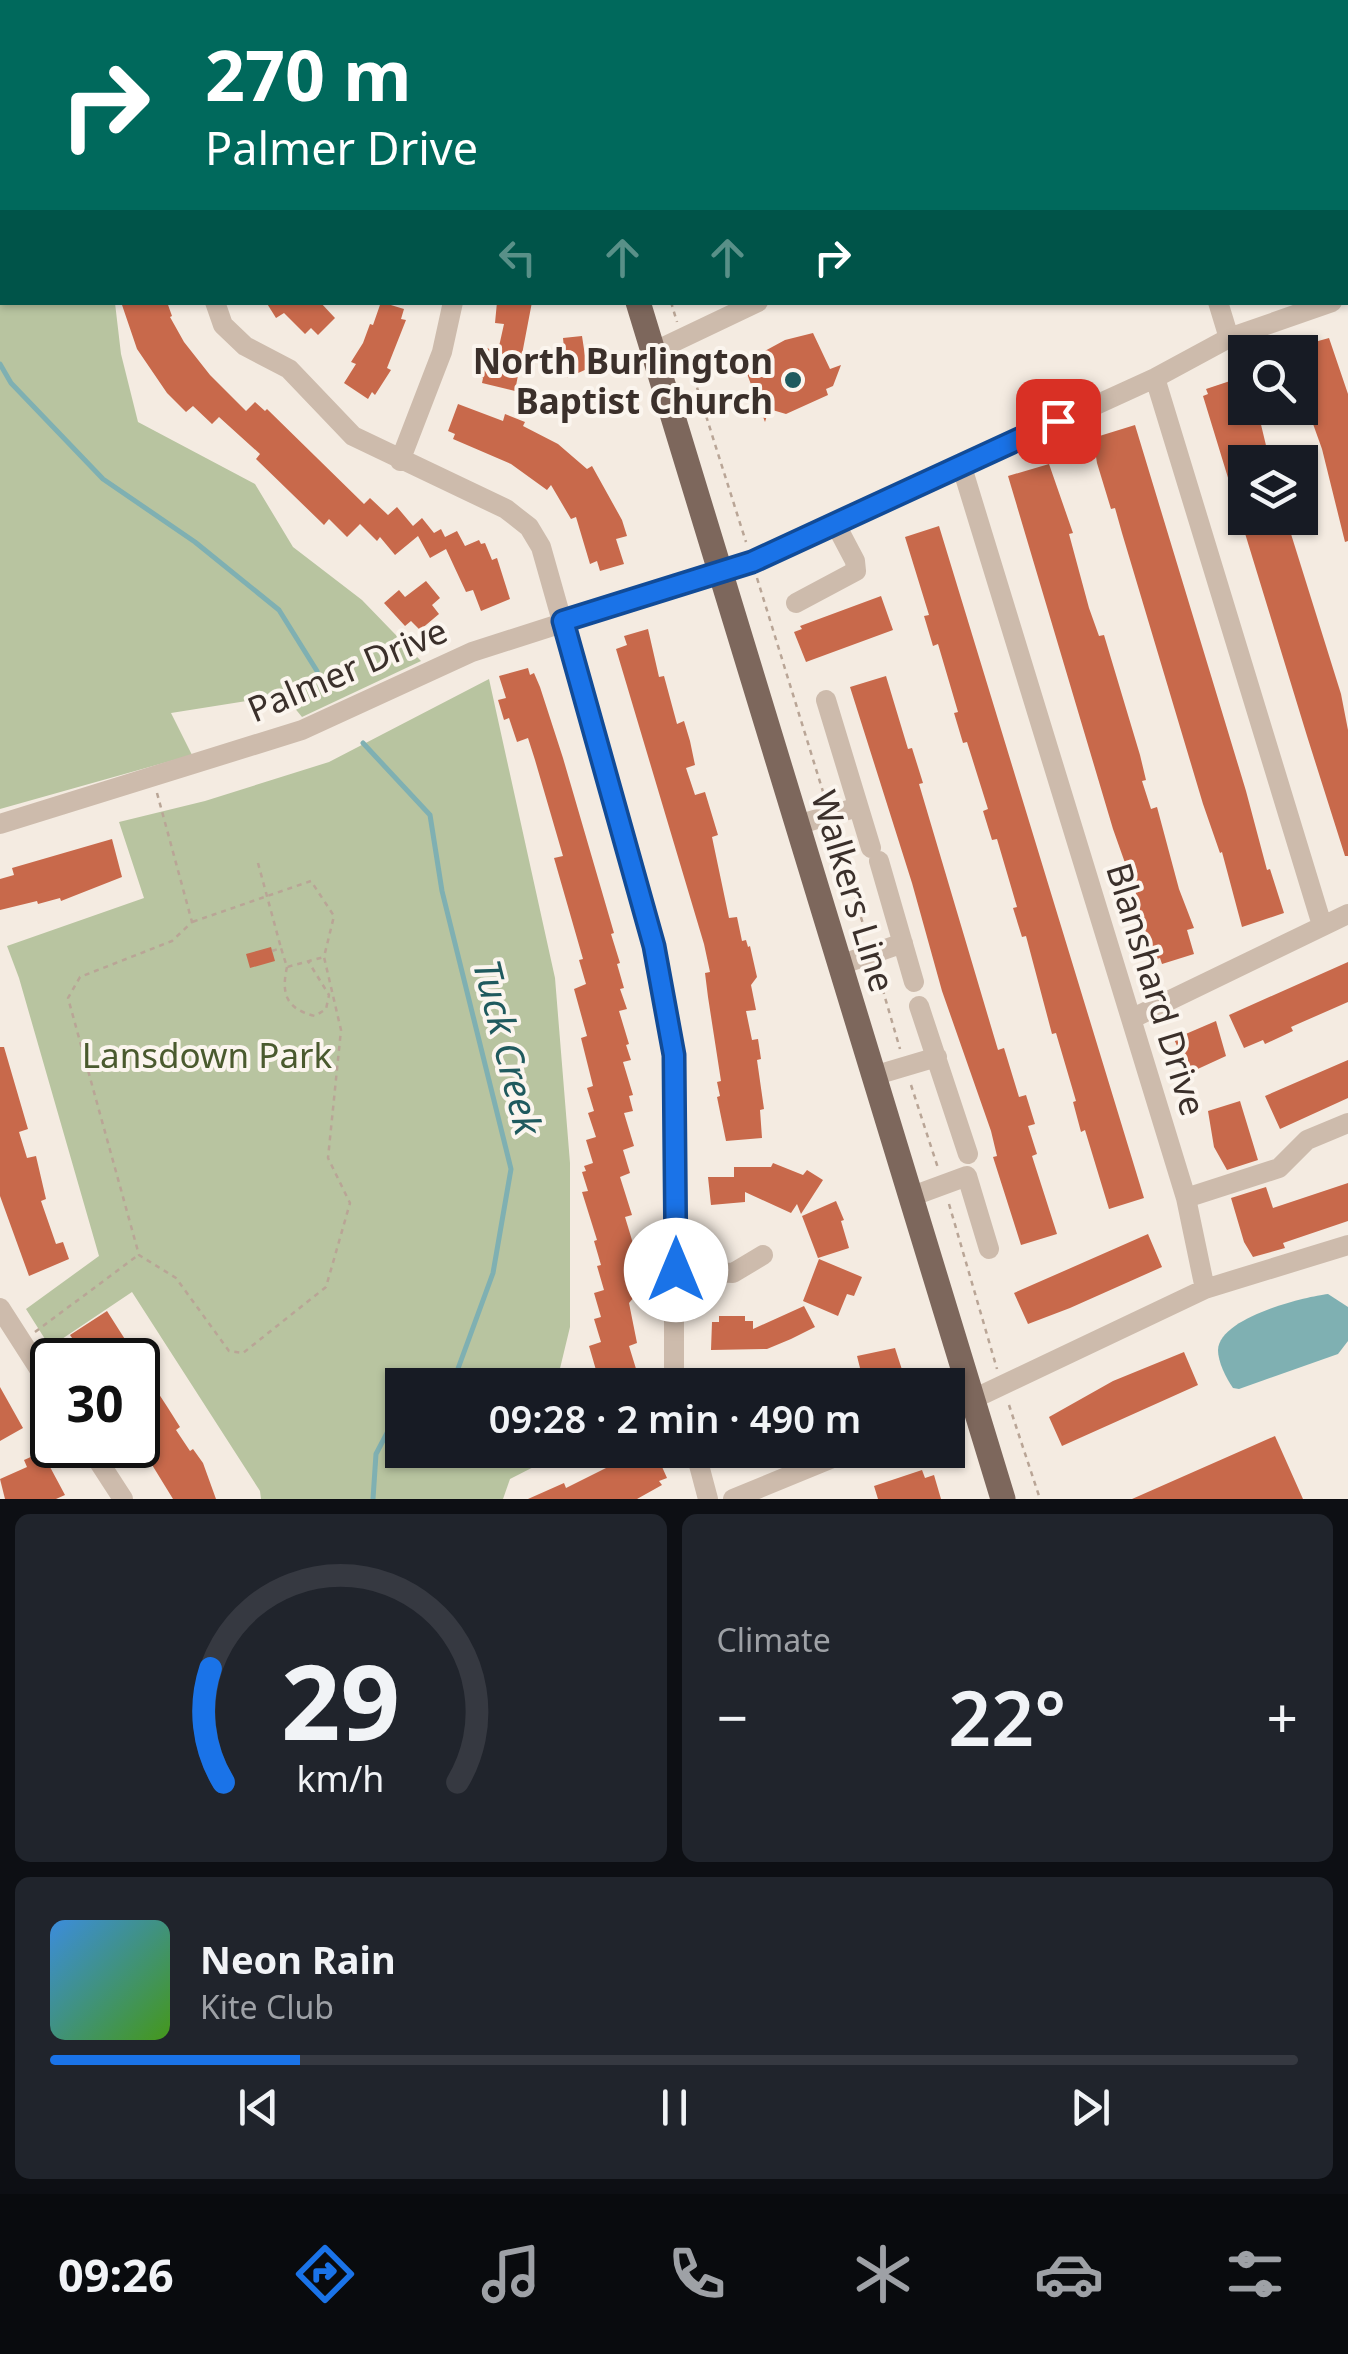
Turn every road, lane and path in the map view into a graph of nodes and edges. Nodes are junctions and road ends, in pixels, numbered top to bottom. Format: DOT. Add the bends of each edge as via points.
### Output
graph roads {
  1 [pos="216,305"];
  2 [pos="453,305"];
  3 [pos="639,305"];
  4 [pos="672,305"];
  5 [pos="752,305"];
  6 [pos="1219,305"];
  7 [pos="1323,305"];
  8 [pos="1228,335"];
  9 [pos="1238,335"];
  10 [pos="682,338"];
  11 [pos="1228,339"];
  12 [pos="653,352"];
  13 [pos="1155,378"];
  14 [pos="400,460"];
  15 [pos="961,464"];
  16 [pos="836,525"];
  17 [pos="752,562"];
  18 [pos="720,573"];
  19 [pos="796,603"];
  20 [pos="563,621"];
  21 [pos="826,700"];
  22 [pos="152,777"];
  23 [pos="858,807"];
  24 [pos="830,815"];
  25 [pos="0,824"];
  26 [pos="797,825"];
  27 [pos="258,863"];
  28 [pos="267,894"];
  29 [pos="1348,914"];
  30 [pos="192,922"];
  31 [pos="1322,925"];
  32 [pos="903,943"];
  33 [pos="281,948"];
  34 [pos="272,951"];
  35 [pos="872,954"];
  36 [pos="324,957"];
  37 [pos="308,962"];
  38 [pos="840,965"];
  39 [pos="286,967"];
  40 [pos="914,982"];
  41 [pos="920,1006"];
  42 [pos="1133,1018"];
  43 [pos="937,1058"];
  44 [pos="905,1067"];
  45 [pos="873,1076"];
  46 [pos="1348,1123"];
  47 [pos="968,1154"];
  48 [pos="944,1185"];
  49 [pos="910,1198"];
  50 [pos="1186,1198"];
  51 [pos="1348,1245"];
  52 [pos="989,1249"];
  53 [pos="763,1254"];
  54 [pos="140,1255"];
  55 [pos="676,1270"];
  56 [pos="1205,1289"];
  57 [pos="0,1308"];
  58 [pos="22,1342"];
  59 [pos="30,1355"];
  60 [pos="674,1368"];
  61 [pos="951,1368"];
  62 [pos="1002,1386"];
  63 [pos="965,1404"];
  64 [pos="965,1417"];
  65 [pos="103,1468"];
  66 [pos="700,1468"];
  67 [pos="808,1468"];
  68 [pos="124,1499"];
  69 [pos="708,1499"];
  70 [pos="733,1499"];
  71 [pos="1003,1499"];
  72 [pos="1040,1499"];
  1 -- 14 [label="street" via="223,325 245,346 289,370 353,436"];
  2 -- 14 [label="street"];
  3 -- 12 [label="main road, Walkers Line"];
  4 -- 10 [label="path"];
  5 -- 10 [label="street"];
  6 -- 8 [label="street"];
  7 -- 9 [label="street, Palmer Drive"];
  10 -- 12 [label="street"];
  10 -- 17 [label="path"];
  11 -- 13 [label="street, Palmer Drive"];
  12 -- 18 [label="main road, Walkers Line"];
  13 -- 15 [label="street, Palmer Drive"];
  13 -- 31 [label="street"];
  14 -- 20 [label="street" via="506,509 528,526"];
  15 -- 16 [label="street, Palmer Drive"];
  15 -- 42 [label="street, Blanshard Drive"];
  16 -- 17 [label="street, Palmer Drive"];
  16 -- 19 [label="street" via="856,571"];
  17 -- 18 [label="street, Palmer Drive"];
  17 -- 24 [label="path"];
  18 -- 20 [label="street, Palmer Drive"];
  18 -- 26 [label="main road, Walkers Line"];
  20 -- 22 [label="street, Palmer Drive" via="472,652 302,730"];
  20 -- 55 [label="street" via="654,946 674,1055"];
  21 -- 23 [label="street"];
  22 -- 25 [label="street, Palmer Drive"];
  22 -- 30 [label="path"];
  23 -- 24 [label="street"];
  23 -- 32 [label="street"];
  24 -- 26 [label="street"];
  24 -- 35 [label="path"];
  26 -- 38 [label="main road, Walkers Line"];
  27 -- 28 [label="path"];
  28 -- 30 [label="path"];
  28 -- 33 [label="path"];
  28 -- 36 [label="path" via="311,882 334,916"];
  29 -- 31 [label="street"];
  30 -- 54 [label="path" via="172,941 80,977 68,998"];
  31 -- 42 [label="street"];
  32 -- 35 [label="street"];
  32 -- 40 [label="street"];
  33 -- 34 [label="path"];
  33 -- 39 [label="path"];
  35 -- 38 [label="street"];
  35 -- 44 [label="path"];
  36 -- 37 [label="path"];
  36 -- 54 [label="path" via="340,1030 328,1158 350,1203 326,1287 244,1353 229,1351 176,1278"];
  37 -- 39 [label="path"];
  37 -- 39 [label="path" via="329,995 326,1009 315,1016 285,1000"];
  38 -- 45 [label="main road, Walkers Line"];
  41 -- 43 [label="street"];
  42 -- 50 [label="street, Blanshard Drive"];
  43 -- 44 [label="street"];
  43 -- 47 [label="street"];
  44 -- 45 [label="street"];
  44 -- 48 [label="path"];
  45 -- 49 [label="main road, Walkers Line"];
  46 -- 50 [label="street" via="1307,1140 1279,1168"];
  48 -- 49 [label="street"];
  48 -- 52 [label="street" via="967,1176"];
  48 -- 62 [label="path"];
  49 -- 61 [label="main road, Walkers Line"];
  50 -- 56 [label="street, Blanshard Drive"];
  51 -- 56 [label="street"];
  53 -- 55 [label="street" via="733,1273"];
  54 -- 58 [label="path"];
  55 -- 60 [label="street"];
  56 -- 62 [label="street"];
  57 -- 58 [label="street"];
  58 -- 59 [label="street"];
  62 -- 63 [label="street"];
  62 -- 72 [label="path"];
  64 -- 71 [label="main road, Walkers Line"];
  65 -- 68 [label="street"];
  66 -- 69 [label="street"];
  67 -- 70 [label="street"];
}
